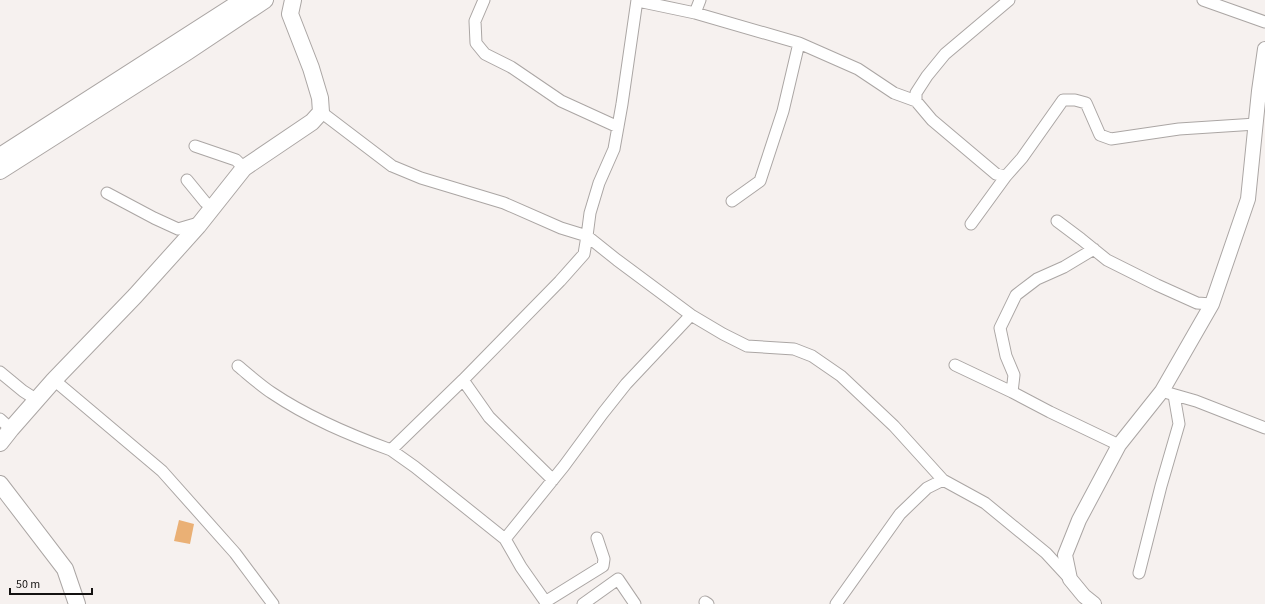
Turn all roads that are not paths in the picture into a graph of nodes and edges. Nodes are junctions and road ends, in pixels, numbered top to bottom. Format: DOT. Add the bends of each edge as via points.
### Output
graph roads {
  1 [pos="243,0"];
  2 [pos="265,0"];
  3 [pos="293,0"];
  4 [pos="484,0"];
  5 [pos="700,0"];
  6 [pos="1009,0"];
  7 [pos="1203,0"];
  8 [pos="637,1"];
  9 [pos="695,13"];
  10 [pos="1265,22"];
  11 [pos="799,44"];
  12 [pos="1265,49"];
  13 [pos="916,102"];
  14 [pos="1261,105"];
  15 [pos="321,112"];
  16 [pos="1256,124"];
  17 [pos="618,127"];
  18 [pos="195,146"];
  19 [pos="0,156"];
  20 [pos="244,168"];
  21 [pos="0,171"];
  22 [pos="1006,176"];
  23 [pos="187,180"];
  24 [pos="107,193"];
  25 [pos="732,201"];
  26 [pos="214,208"];
  27 [pos="1057,221"];
  28 [pos="971,224"];
  29 [pos="198,226"];
  30 [pos="587,236"];
  31 [pos="1094,250"];
  32 [pos="1212,304"];
  33 [pos="691,315"];
  34 [pos="955,365"];
  35 [pos="238,366"];
  36 [pos="0,372"];
  37 [pos="54,380"];
  38 [pos="463,380"];
  39 [pos="1012,392"];
  40 [pos="1168,393"];
  41 [pos="37,400"];
  42 [pos="5,424"];
  43 [pos="1265,428"];
  44 [pos="0,443"];
  45 [pos="1119,445"];
  46 [pos="391,450"];
  47 [pos="553,480"];
  48 [pos="943,480"];
  49 [pos="0,484"];
  50 [pos="597,538"];
  51 [pos="505,539"];
  52 [pos="1139,573"];
  53 [pos="1070,579"];
  54 [pos="546,603"];
  55 [pos="77,604"];
  56 [pos="273,604"];
  57 [pos="583,604"];
  58 [pos="635,604"];
  59 [pos="836,604"];
  60 [pos="1094,604"];
  1 -- 19 [label="main road"];
  2 -- 21 [label="main road"];
  3 -- 15 [label="main road" via="290,14 313,74"];
  4 -- 17 [label="street" via="475,21 476,43 485,54 561,101"];
  5 -- 9 [label="street"];
  6 -- 13 [label="street" via="946,54 916,93"];
  7 -- 10 [label="street"];
  8 -- 9 [label="street"];
  8 -- 17 [label="street"];
  9 -- 11 [label="street"];
  11 -- 13 [label="street" via="858,69 894,93"];
  11 -- 25 [label="street" via="783,111 760,180"];
  12 -- 14 [label="street"];
  13 -- 22 [label="street" via="932,120 996,174"];
  14 -- 16 [label="street"];
  15 -- 20 [label="main road" via="312,122"];
  15 -- 30 [label="street" via="392,166 421,178 504,204"];
  16 -- 22 [label="street" via="1179,129 1111,139 1100,135 1086,103 1064,100"];
  16 -- 32 [label="street" via="1248,199"];
  17 -- 30 [label="street" via="614,150 599,183 590,213"];
  18 -- 20 [label="street" via="236,160"];
  20 -- 26 [label="main road"];
  22 -- 28 [label="street"];
  23 -- 26 [label="street" via="205,202"];
  24 -- 29 [label="street" via="178,229 195,224"];
  26 -- 29 [label="main road"];
  27 -- 31 [label="street"];
  29 -- 37 [label="main road"];
  30 -- 33 [label="street"];
  30 -- 38 [label="street" via="584,254"];
  31 -- 32 [label="street" via="1108,260 1197,304"];
  31 -- 39 [label="street" via="1037,279 1016,295 1000,328 1006,356 1014,375"];
  32 -- 40 [label="street"];
  33 -- 47 [label="street" via="626,384"];
  33 -- 48 [label="street" via="747,346 794,349 812,356 841,376 894,426"];
  34 -- 39 [label="street"];
  35 -- 46 [label="street" via="272,393 313,417"];
  36 -- 41 [label="street"];
  37 -- 41 [label="main road"];
  37 -- 56 [label="street" via="162,471 235,553"];
  38 -- 46 [label="street"];
  38 -- 47 [label="street" via="489,417"];
  39 -- 45 [label="street"];
  40 -- 43 [label="street"];
  40 -- 45 [label="street"];
  40 -- 52 [label="street" via="1179,424"];
  41 -- 42 [label="main road"];
  42 -- 44 [label="main road"];
  45 -- 53 [label="street" via="1079,520 1065,555"];
  46 -- 51 [label="street"];
  47 -- 51 [label="street"];
  48 -- 53 [label="street" via="985,503 1046,553"];
  48 -- 59 [label="street" via="927,488 900,514"];
  49 -- 55 [label="main road" via="65,569"];
  50 -- 54 [label="street" via="604,559 603,566"];
  51 -- 54 [label="street"];
  53 -- 60 [label="street"];
  57 -- 58 [label="street" via="618,579"];
}
